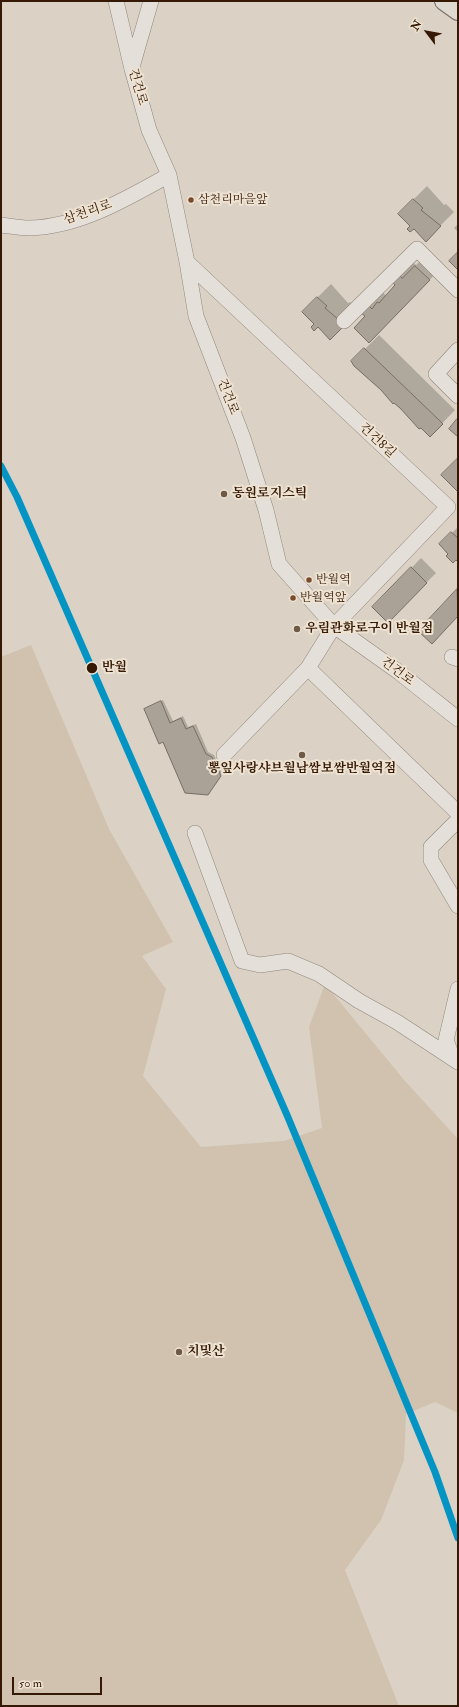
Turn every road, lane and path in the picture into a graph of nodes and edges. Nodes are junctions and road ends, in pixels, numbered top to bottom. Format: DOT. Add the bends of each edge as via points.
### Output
graph roads {
  1 [pos="116,1"];
  2 [pos="151,1"];
  3 [pos="444,1"];
  4 [pos="458,11"];
  5 [pos="132,69"];
  6 [pos="169,175"];
  7 [pos="1,225"];
  8 [pos="187,262"];
  9 [pos="458,290"];
  10 [pos="344,321"];
  11 [pos="458,350"];
  12 [pos="458,396"];
  13 [pos="334,626"];
  14 [pos="308,668"];
  15 [pos="458,719"];
  16 [pos="224,755"];
  17 [pos="458,813"];
  18 [pos="458,820"];
  19 [pos="195,833"];
  20 [pos="458,906"];
  21 [pos="458,989"];
  22 [pos="456,1061"];
  1 -- 5 [label="street, 건건로"];
  2 -- 5 [label="street"];
  3 -- 4 [label="main road"];
  5 -- 6 [label="street, 건건로" via="149,130"];
  6 -- 7 [label="street, 삼천리로" via="116,204 68,222 28,228"];
  6 -- 8 [label="street, 건건로"];
  8 -- 13 [label="street, 건건로" via="196,316 243,438 266,510 279,564"];
  8 -- 13 [label="street, 건건8길" via="448,507"];
  9 -- 10 [label="street" via="417,249"];
  11 -- 12 [label="street" via="436,374"];
  13 -- 14 [label="street"];
  13 -- 15 [label="street, 건건로"];
  14 -- 16 [label="street"];
  14 -- 17 [label="street"];
  18 -- 20 [label="street" via="431,847 432,860"];
  19 -- 22 [label="street" via="242,961 260,965 288,961 319,974"];
  21 -- 22 [label="street" via="446,1040"];
}
